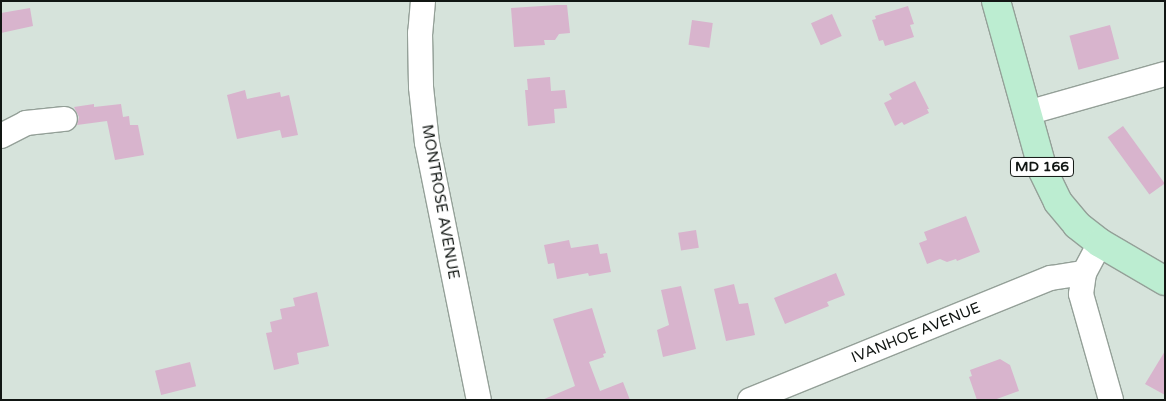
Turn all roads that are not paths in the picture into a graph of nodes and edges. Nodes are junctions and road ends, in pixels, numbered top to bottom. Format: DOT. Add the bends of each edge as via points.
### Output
graph roads {
  1 [pos="423,1"];
  2 [pos="996,1"];
  3 [pos="1165,74"];
  4 [pos="1027,113"];
  5 [pos="65,119"];
  6 [pos="1,136"];
  7 [pos="1100,243"];
  8 [pos="1084,273"];
  9 [pos="1165,281"];
  10 [pos="479,400"];
  11 [pos="750,400"];
  12 [pos="1110,400"];
  1 -- 10 [label="street, MONTROSE AVENUE" via="420,69 427,143"];
  2 -- 4 [label="main road, MD 166"];
  3 -- 4 [label="street"];
  4 -- 7 [label="main road, MD 166" via="1043,171 1058,202 1077,225"];
  5 -- 6 [label="street" via="26,123"];
  7 -- 8 [label="street"];
  7 -- 9 [label="main road, MD 166"];
  8 -- 11 [label="street, IVANHOE AVENUE" via="1051,278"];
  8 -- 12 [label="street" via="1081,294"];
}
